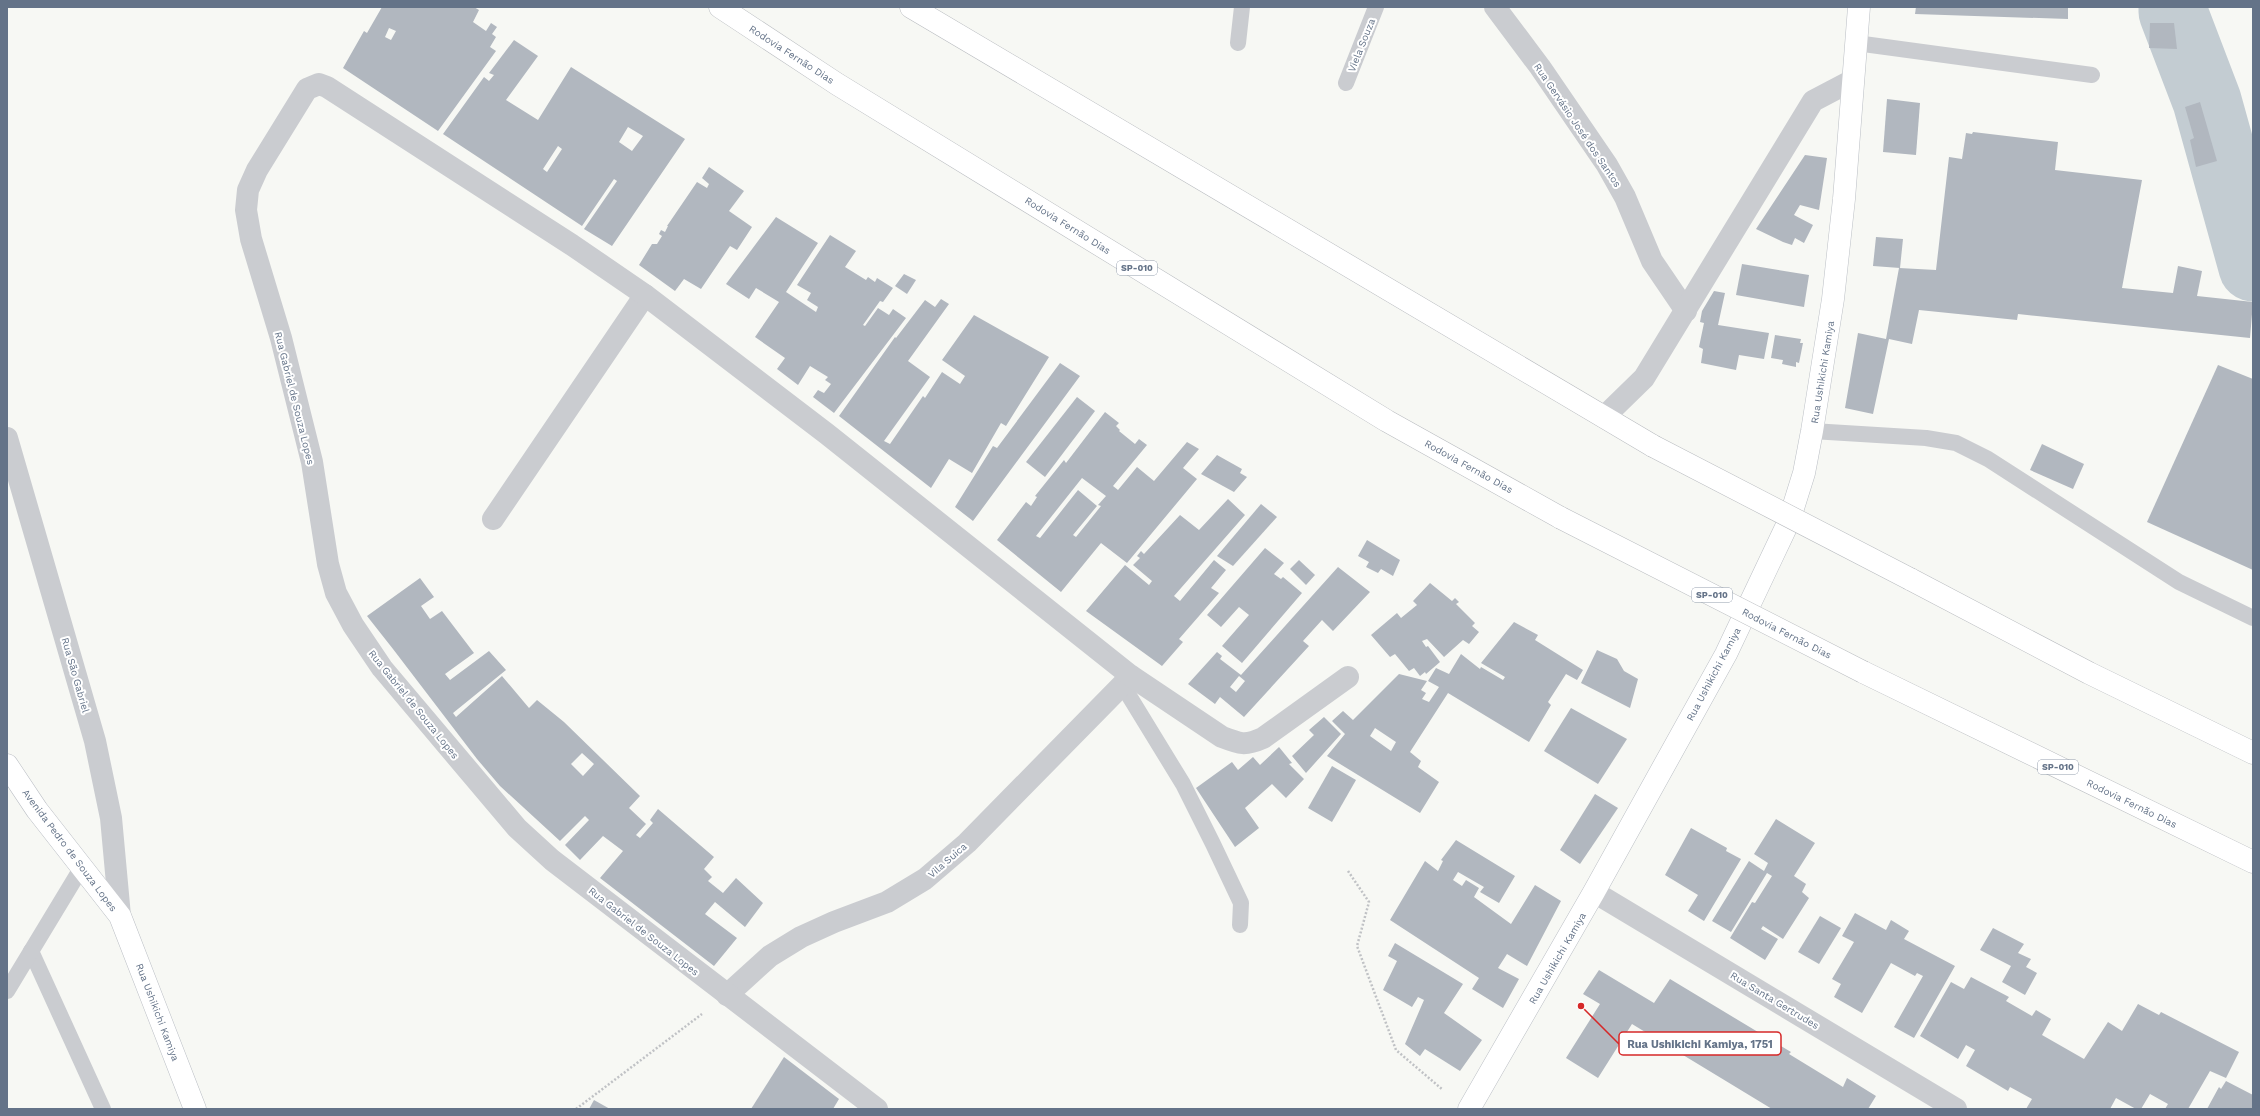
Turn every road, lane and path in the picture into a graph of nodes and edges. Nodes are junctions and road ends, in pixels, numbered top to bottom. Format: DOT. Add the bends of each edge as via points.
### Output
graph roads {
  1 [pos="720,7"];
  2 [pos="911,7"];
  3 [pos="1242,7"];
  4 [pos="1376,7"];
  5 [pos="1495,7"];
  6 [pos="1859,7"];
  7 [pos="1238,43"];
  8 [pos="1856,43"];
  9 [pos="2092,76"];
  10 [pos="1853,80"];
  11 [pos="1346,83"];
  12 [pos="645,295"];
  13 [pos="1686,312"];
  14 [pos="1604,417"];
  15 [pos="1812,431"];
  16 [pos="7,438"];
  17 [pos="493,519"];
  18 [pos="2253,618"];
  19 [pos="1348,677"];
  20 [pos="1127,681"];
  21 [pos="2253,753"];
  22 [pos="7,765"];
  23 [pos="2253,862"];
  24 [pos="82,867"];
  25 [pos="1348,871"];
  26 [pos="1594,892"];
  27 [pos="120,916"];
  28 [pos="1240,925"];
  29 [pos="31,951"];
  30 [pos="7,991"];
  31 [pos="727,995"];
  32 [pos="103,1109"];
  33 [pos="195,1109"];
  34 [pos="576,1109"];
  35 [pos="877,1109"];
  36 [pos="1469,1109"];
  37 [pos="1956,1109"];
  1 -- 23 [label="main road, Rodovia Fernão Dias / SP-010, bridge" via="838,84 1388,421 1561,518 1863,672"];
  2 -- 14 [label="main road"];
  3 -- 7 [label="lane"];
  4 -- 11 [label="lane, Viela Souza"];
  5 -- 13 [label="street, Rua Gervásio José dos Santos" via="1540,67 1606,164 1625,197 1652,261"];
  6 -- 8 [label="main road, Rua Ushikichi Kamiya"];
  8 -- 9 [label="lane"];
  8 -- 10 [label="main road, Rua Ushikichi Kamiya"];
  10 -- 13 [label="street" via="1813,101"];
  10 -- 15 [label="main road, Rua Ushikichi Kamiya" via="1833,298"];
  12 -- 17 [label="street"];
  12 -- 20 [label="street" via="827,434"];
  12 -- 31 [label="street, Rua Gabriel de Souza Lopes" via="572,245 319,84 312,86 301,96 248,190 246,210 251,239 281,338 312,462 328,564 336,594 353,626 382,668 518,828 552,860"];
  13 -- 14 [label="street" via="1644,378"];
  14 -- 21 [label="main road, bridge" via="1653,446 2089,672"];
  15 -- 18 [label="lane" via="1926,438 1956,443 1988,459 2179,582"];
  15 -- 26 [label="main road, Rua Ushikichi Kamiya" via="1804,473 1789,521 1726,654"];
  16 -- 27 [label="street, Rua São Gabriel" via="95,741 111,818"];
  19 -- 20 [label="street" via="1263,738 1249,744 1237,743 1222,737"];
  20 -- 28 [label="lane" via="1183,784 1241,903"];
  20 -- 31 [label="street, Vila Suica" via="966,843 925,879 887,902 802,937 770,956"];
  22 -- 24 [label="main road, Avenida Pedro de Souza Lopes" via="37,810"];
  24 -- 27 [label="main road, Avenida Pedro de Souza Lopes"];
  24 -- 29 [label="lane"];
  25 -- 36 [label="path" via="1369,902 1357,946 1396,1050 1428,1079"];
  26 -- 36 [label="main road, Rua Ushikichi Kamiya"];
  26 -- 37 [label="street, Rua Santa Gertrudes"];
  27 -- 33 [label="main road, Rua Ushikichi Kamiya"];
  29 -- 30 [label="lane"];
  29 -- 32 [label="lane"];
  31 -- 34 [label="path"];
  31 -- 35 [label="street, Rua Gabriel de Souza Lopes"];
}
